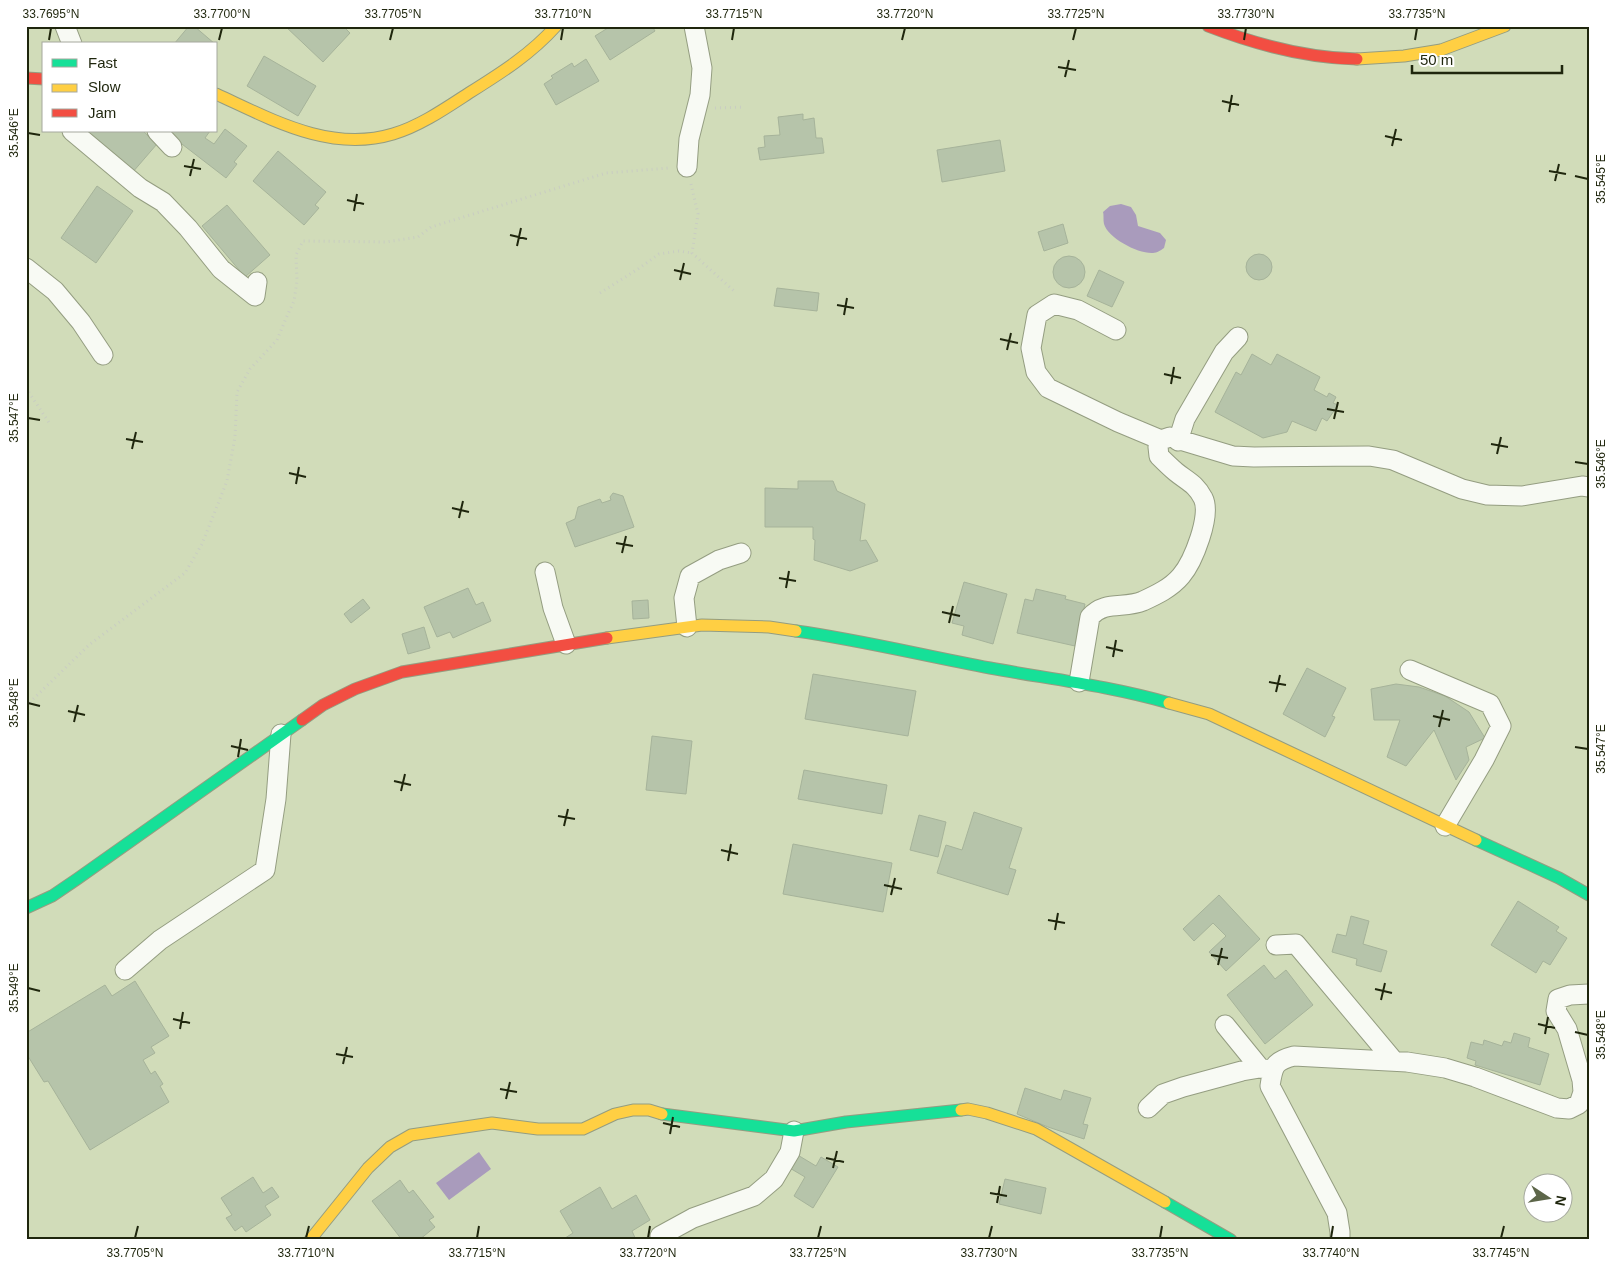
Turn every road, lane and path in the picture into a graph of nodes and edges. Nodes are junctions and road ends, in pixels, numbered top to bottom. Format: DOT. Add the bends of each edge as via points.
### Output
graph roads {
  1 [pos="64,26"];
  2 [pos="556,26"];
  3 [pos="567,26"];
  4 [pos="694,26"];
  5 [pos="1208,26"];
  6 [pos="1506,26"];
  7 [pos="71,42"];
  8 [pos="536,47"];
  9 [pos="26,78"];
  10 [pos="42,80"];
  11 [pos="218,95"];
  12 [pos="698,105"];
  13 [pos="744,107"];
  14 [pos="73,132"];
  15 [pos="158,132"];
  16 [pos="172,147"];
  17 [pos="688,167"];
  18 [pos="692,253"];
  19 [pos="26,268"];
  20 [pos="257,282"];
  21 [pos="734,291"];
  22 [pos="600,293"];
  23 [pos="1116,330"];
  24 [pos="1238,337"];
  25 [pos="103,355"];
  26 [pos="26,388"];
  27 [pos="50,424"];
  28 [pos="1170,441"];
  29 [pos="1589,487"];
  30 [pos="741,553"];
  31 [pos="545,572"];
  32 [pos="687,627"];
  33 [pos="566,644"];
  34 [pos="1410,670"];
  35 [pos="1079,682"];
  36 [pos="26,706"];
  37 [pos="282,734"];
  38 [pos="1445,826"];
  39 [pos="1589,894"];
  40 [pos="26,908"];
  41 [pos="1276,945"];
  42 [pos="125,970"];
  43 [pos="1589,994"];
  44 [pos="1225,1025"];
  45 [pos="1394,1061"];
  46 [pos="1266,1069"];
  47 [pos="1148,1108"];
  48 [pos="794,1131"];
  49 [pos="660,1236"];
  50 [pos="310,1240"];
  51 [pos="1231,1240"];
  52 [pos="1340,1240"];
  1 -- 7 [label="street"];
  2 -- 8 [label="street"];
  3 -- 8 [label="street"];
  4 -- 12 [label="street" via="702,68"];
  5 -- 6 [label="street" via="1286,51 1364,59 1441,50"];
  8 -- 11 [label="street" via="426,120 371,139 320,137"];
  9 -- 10 [label="street"];
  12 -- 13 [label="path"];
  12 -- 17 [label="street" via="689,139"];
  14 -- 20 [label="street" via="140,188 163,202 221,269 255,296"];
  15 -- 16 [label="street"];
  17 -- 18 [label="path" via="698,214"];
  17 -- 36 [label="path" via="606,173 431,227 418,237 386,242 302,241 296,255 294,301 277,340 250,369 237,392 235,437 227,481 213,520 185,573 89,645"];
  18 -- 21 [label="path"];
  18 -- 22 [label="path" via="679,250 659,254"];
  19 -- 25 [label="street" via="55,291"];
  23 -- 28 [label="street" via="1078,310 1054,304 1037,315 1032,348 1036,372 1048,388 1118,422"];
  24 -- 28 [label="street" via="1224,352"];
  26 -- 27 [label="path"];
  28 -- 29 [label="street" via="1233,456 1377,457 1487,495 1522,496"];
  28 -- 35 [label="street" via="1158,447 1159,456 1194,485 1204,499 1207,510 1202,533 1182,575 1169,587 1140,602 1096,610 1090,617"];
  30 -- 32 [label="street" via="719,560 690,576 684,598"];
  31 -- 33 [label="street"];
  32 -- 33 [label="street"];
  32 -- 35 [label="street" via="769,627"];
  33 -- 37 [label="street" via="402,672 355,689 324,705"];
  34 -- 38 [label="street" via="1490,704 1501,726"];
  35 -- 38 [label="street" via="1209,714"];
  37 -- 40 [label="street" via="52,896"];
  37 -- 42 [label="street" via="265,870 160,940"];
  38 -- 39 [label="street"];
  41 -- 45 [label="street" via="1296,944"];
  43 -- 45 [label="street" via="1558,999 1556,1011 1566,1029 1582,1080 1579,1104 1569,1109 1557,1108 1445,1068"];
  44 -- 46 [label="street"];
  45 -- 46 [label="street" via="1294,1056"];
  46 -- 47 [label="street" via="1242,1071 1163,1094"];
  46 -- 52 [label="street" via="1270,1086 1337,1213"];
  48 -- 49 [label="street" via="790,1152 774,1179 754,1196 693,1218"];
  48 -- 50 [label="street" via="633,1110 615,1114 584,1129 538,1129 492,1123 411,1135 390,1146 368,1168"];
  48 -- 51 [label="street" via="968,1109 987,1113 1036,1129"];
}
